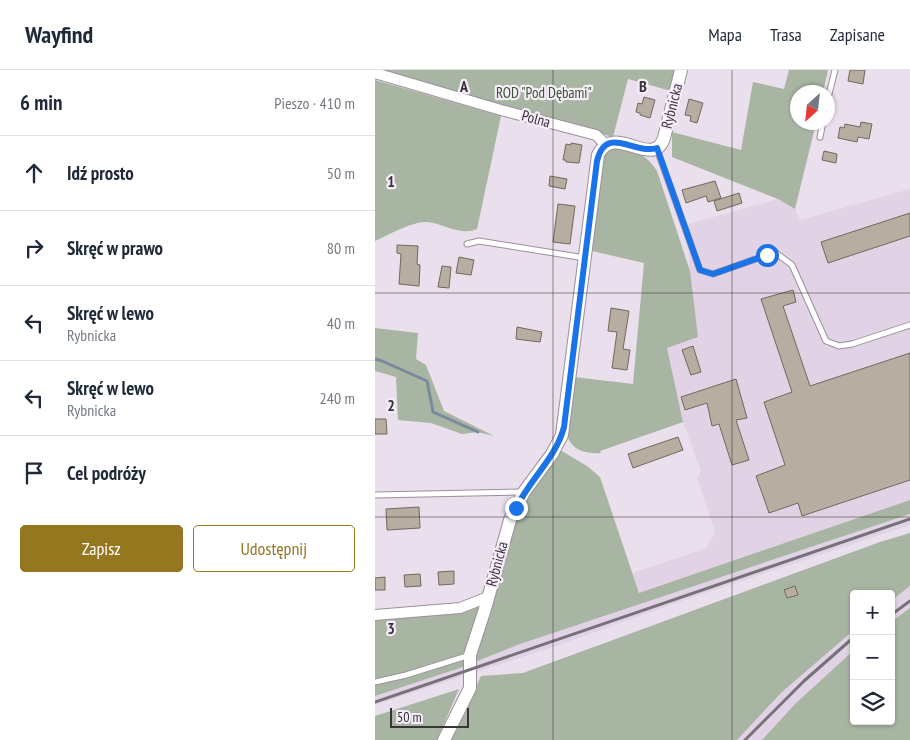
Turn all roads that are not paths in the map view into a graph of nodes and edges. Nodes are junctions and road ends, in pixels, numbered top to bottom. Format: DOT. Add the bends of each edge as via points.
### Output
graph roads {
  1 [pos="681,70"];
  2 [pos="835,70"];
  3 [pos="375,73"];
  4 [pos="831,85"];
  5 [pos="821,130"];
  6 [pos="820,137"];
  7 [pos="606,145"];
  8 [pos="657,148"];
  9 [pos="467,244"];
  10 [pos="586,258"];
  11 [pos="910,325"];
  12 [pos="525,492"];
  13 [pos="375,494"];
  14 [pos="488,598"];
  15 [pos="375,614"];
  16 [pos="470,655"];
  17 [pos="375,682"];
  18 [pos="445,740"];
  1 -- 8 [label="street, Rybnicka" via="663,142"];
  2 -- 4 [label="lane"];
  3 -- 7 [label="street, Polna" via="596,135"];
  5 -- 6 [label="lane"];
  7 -- 8 [label="street, Rybnicka" via="616,142 645,150"];
  7 -- 10 [label="street, Rybnicka" via="597,161"];
  8 -- 11 [label="lane" via="700,270 713,274 776,253 793,266 826,342 839,346"];
  9 -- 10 [label="lane" via="479,241"];
  10 -- 12 [label="street, Rybnicka" via="562,435"];
  12 -- 13 [label="lane"];
  12 -- 14 [label="street, Rybnicka" via="509,524"];
  14 -- 15 [label="street" via="460,608"];
  14 -- 16 [label="street, Rybnicka"];
  16 -- 17 [label="lane"];
  16 -- 18 [label="street, Rybnicka" via="470,688"];
}
